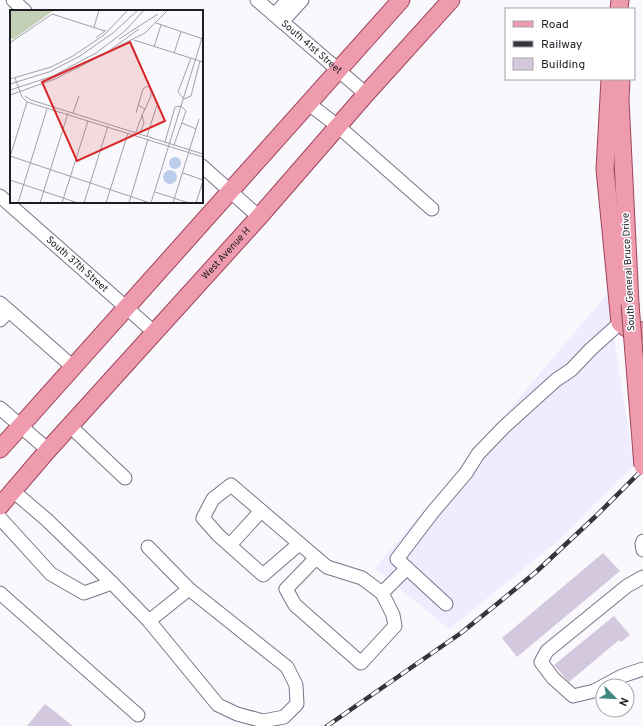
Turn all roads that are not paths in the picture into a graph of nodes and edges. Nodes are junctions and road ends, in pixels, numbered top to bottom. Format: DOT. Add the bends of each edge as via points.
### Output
graph roads {
  1 [pos="13,0"];
  2 [pos="257,0"];
  3 [pos="401,0"];
  4 [pos="451,0"];
  5 [pos="293,2"];
  6 [pos="24,10"];
  7 [pos="278,19"];
  8 [pos="338,71"];
  9 [pos="610,80"];
  10 [pos="621,80"];
  11 [pos="366,94"];
  12 [pos="309,104"];
  13 [pos="339,126"];
  14 [pos="203,167"];
  15 [pos="231,192"];
  16 [pos="0,196"];
  17 [pos="432,209"];
  18 [pos="259,217"];
  19 [pos="126,308"];
  20 [pos="3,311"];
  21 [pos="620,323"];
  22 [pos="643,331"];
  23 [pos="155,333"];
  24 [pos="73,368"];
  25 [pos="0,408"];
  26 [pos="20,426"];
  27 [pos="70,426"];
  28 [pos="0,449"];
  29 [pos="48,450"];
  30 [pos="643,466"];
  31 [pos="125,478"];
  32 [pos="13,491"];
  33 [pos="0,506"];
  34 [pos="260,511"];
  35 [pos="0,518"];
  36 [pos="643,541"];
  37 [pos="299,544"];
  38 [pos="230,545"];
  39 [pos="148,547"];
  40 [pos="643,550"];
  41 [pos="316,558"];
  42 [pos="407,568"];
  43 [pos="643,577"];
  44 [pos="112,582"];
  45 [pos="189,589"];
  46 [pos="0,593"];
  47 [pos="382,593"];
  48 [pos="446,604"];
  49 [pos="148,621"];
  50 [pos="643,669"];
  51 [pos="138,715"];
  1 -- 6 [label="street"];
  2 -- 7 [label="street, South 41st Street"];
  3 -- 8 [label="main road"];
  4 -- 11 [label="main road, West Avenue H"];
  5 -- 7 [label="street"];
  7 -- 8 [label="street, South 41st Street"];
  8 -- 11 [label="street, South 41st Street"];
  8 -- 12 [label="main road"];
  9 -- 21 [label="main road" via="605,169"];
  10 -- 30 [label="main road, South General Bruce Drive, bridge" via="630,304"];
  11 -- 13 [label="main road, West Avenue H"];
  12 -- 13 [label="street"];
  12 -- 15 [label="main road"];
  13 -- 17 [label="street"];
  13 -- 18 [label="main road, West Avenue H"];
  14 -- 15 [label="street"];
  15 -- 18 [label="street"];
  15 -- 19 [label="main road"];
  16 -- 19 [label="street, South 37th Street"];
  18 -- 23 [label="main road, West Avenue H"];
  19 -- 23 [label="street, South 37th Street"];
  19 -- 24 [label="main road"];
  20 -- 24 [label="street"];
  21 -- 22 [label="main road" via="628,328"];
  21 -- 42 [label="street" via="571,370 522,409 478,454 466,473 397,559"];
  23 -- 27 [label="main road, West Avenue H"];
  24 -- 26 [label="main road"];
  25 -- 26 [label="street"];
  26 -- 28 [label="main road"];
  26 -- 29 [label="street"];
  27 -- 29 [label="main road, West Avenue H"];
  27 -- 31 [label="street"];
  29 -- 32 [label="main road, West Avenue H"];
  32 -- 33 [label="main road, West Avenue H"];
  32 -- 44 [label="street"];
  34 -- 37 [label="street"];
  34 -- 38 [label="street"];
  34 -- 38 [label="street" via="231,484 213,499 203,518"];
  35 -- 44 [label="street" via="51,574 77,589 84,593"];
  36 -- 40 [label="street"];
  37 -- 38 [label="street" via="263,576"];
  37 -- 41 [label="street"];
  39 -- 45 [label="street"];
  41 -- 47 [label="street" via="327,567 362,578"];
  41 -- 47 [label="street" via="286,589 295,605 361,663 395,626 393,615"];
  42 -- 47 [label="street"];
  42 -- 48 [label="street"];
  43 -- 50 [label="street" via="627,586 547,651 541,662 553,678 573,696 594,691 622,676"];
  44 -- 49 [label="street"];
  45 -- 49 [label="street"];
  45 -- 49 [label="street" via="287,667 296,684 297,704 284,717 263,721 237,714 218,705"];
  46 -- 51 [label="street"];
}
